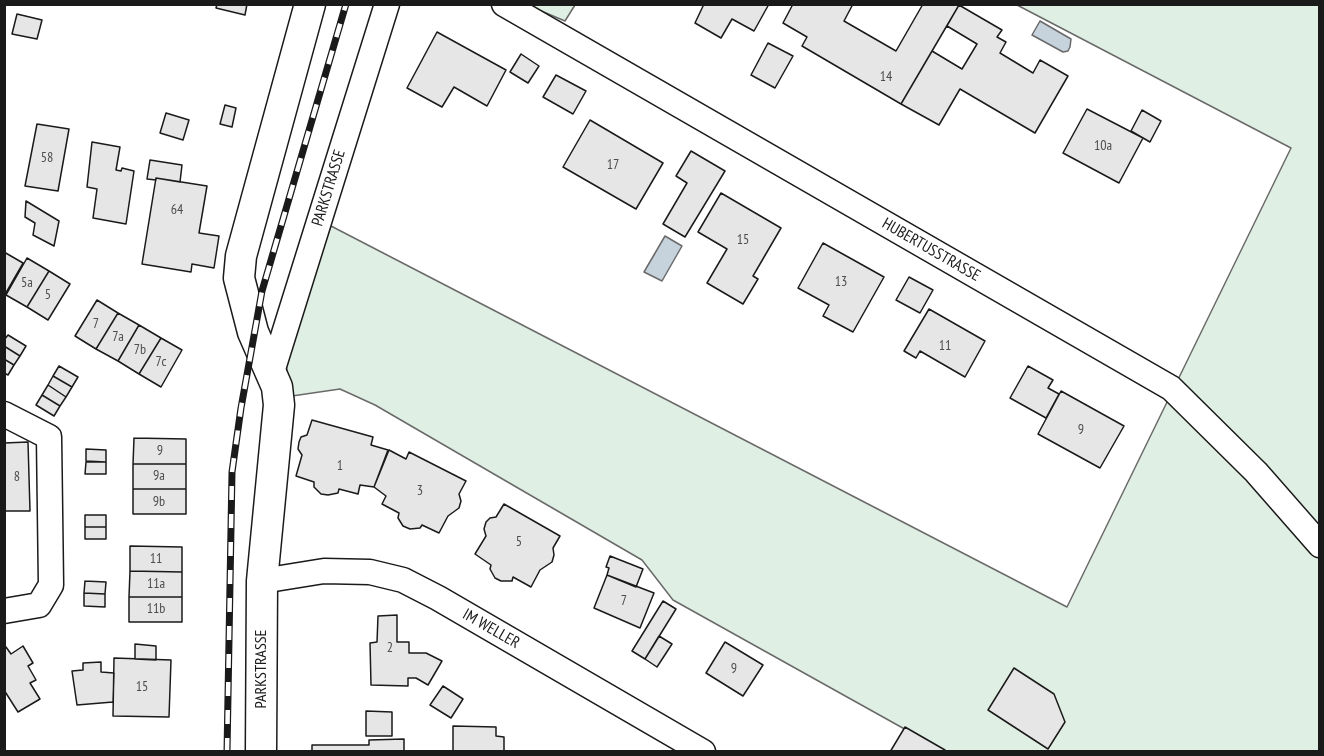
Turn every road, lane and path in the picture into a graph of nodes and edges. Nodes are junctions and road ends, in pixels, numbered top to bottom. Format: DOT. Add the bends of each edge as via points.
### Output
graph roads {
  1 [pos="309,4"];
  2 [pos="387,4"];
  3 [pos="504,4"];
  4 [pos="272,372"];
  5 [pos="4,414"];
  6 [pos="1320,545"];
  7 [pos="262,581"];
  8 [pos="4,611"];
  9 [pos="261,752"];
  10 [pos="703,752"];
  1 -- 4 [label="street, PARKSTRASSE" via="241,256 240,288 253,332"];
  2 -- 4 [label="street, PARKSTRASSE"];
  3 -- 6 [label="street, HUBERTUSSTRASSE" via="1171,388 1256,472"];
  4 -- 7 [label="street, PARKSTRASSE" via="279,405"];
  5 -- 8 [label="street" via="49,437 51,585 39,605"];
  7 -- 9 [label="street, PARKSTRASSE"];
  7 -- 10 [label="street, IM WELLER" via="324,571 369,572 404,580"];
}
